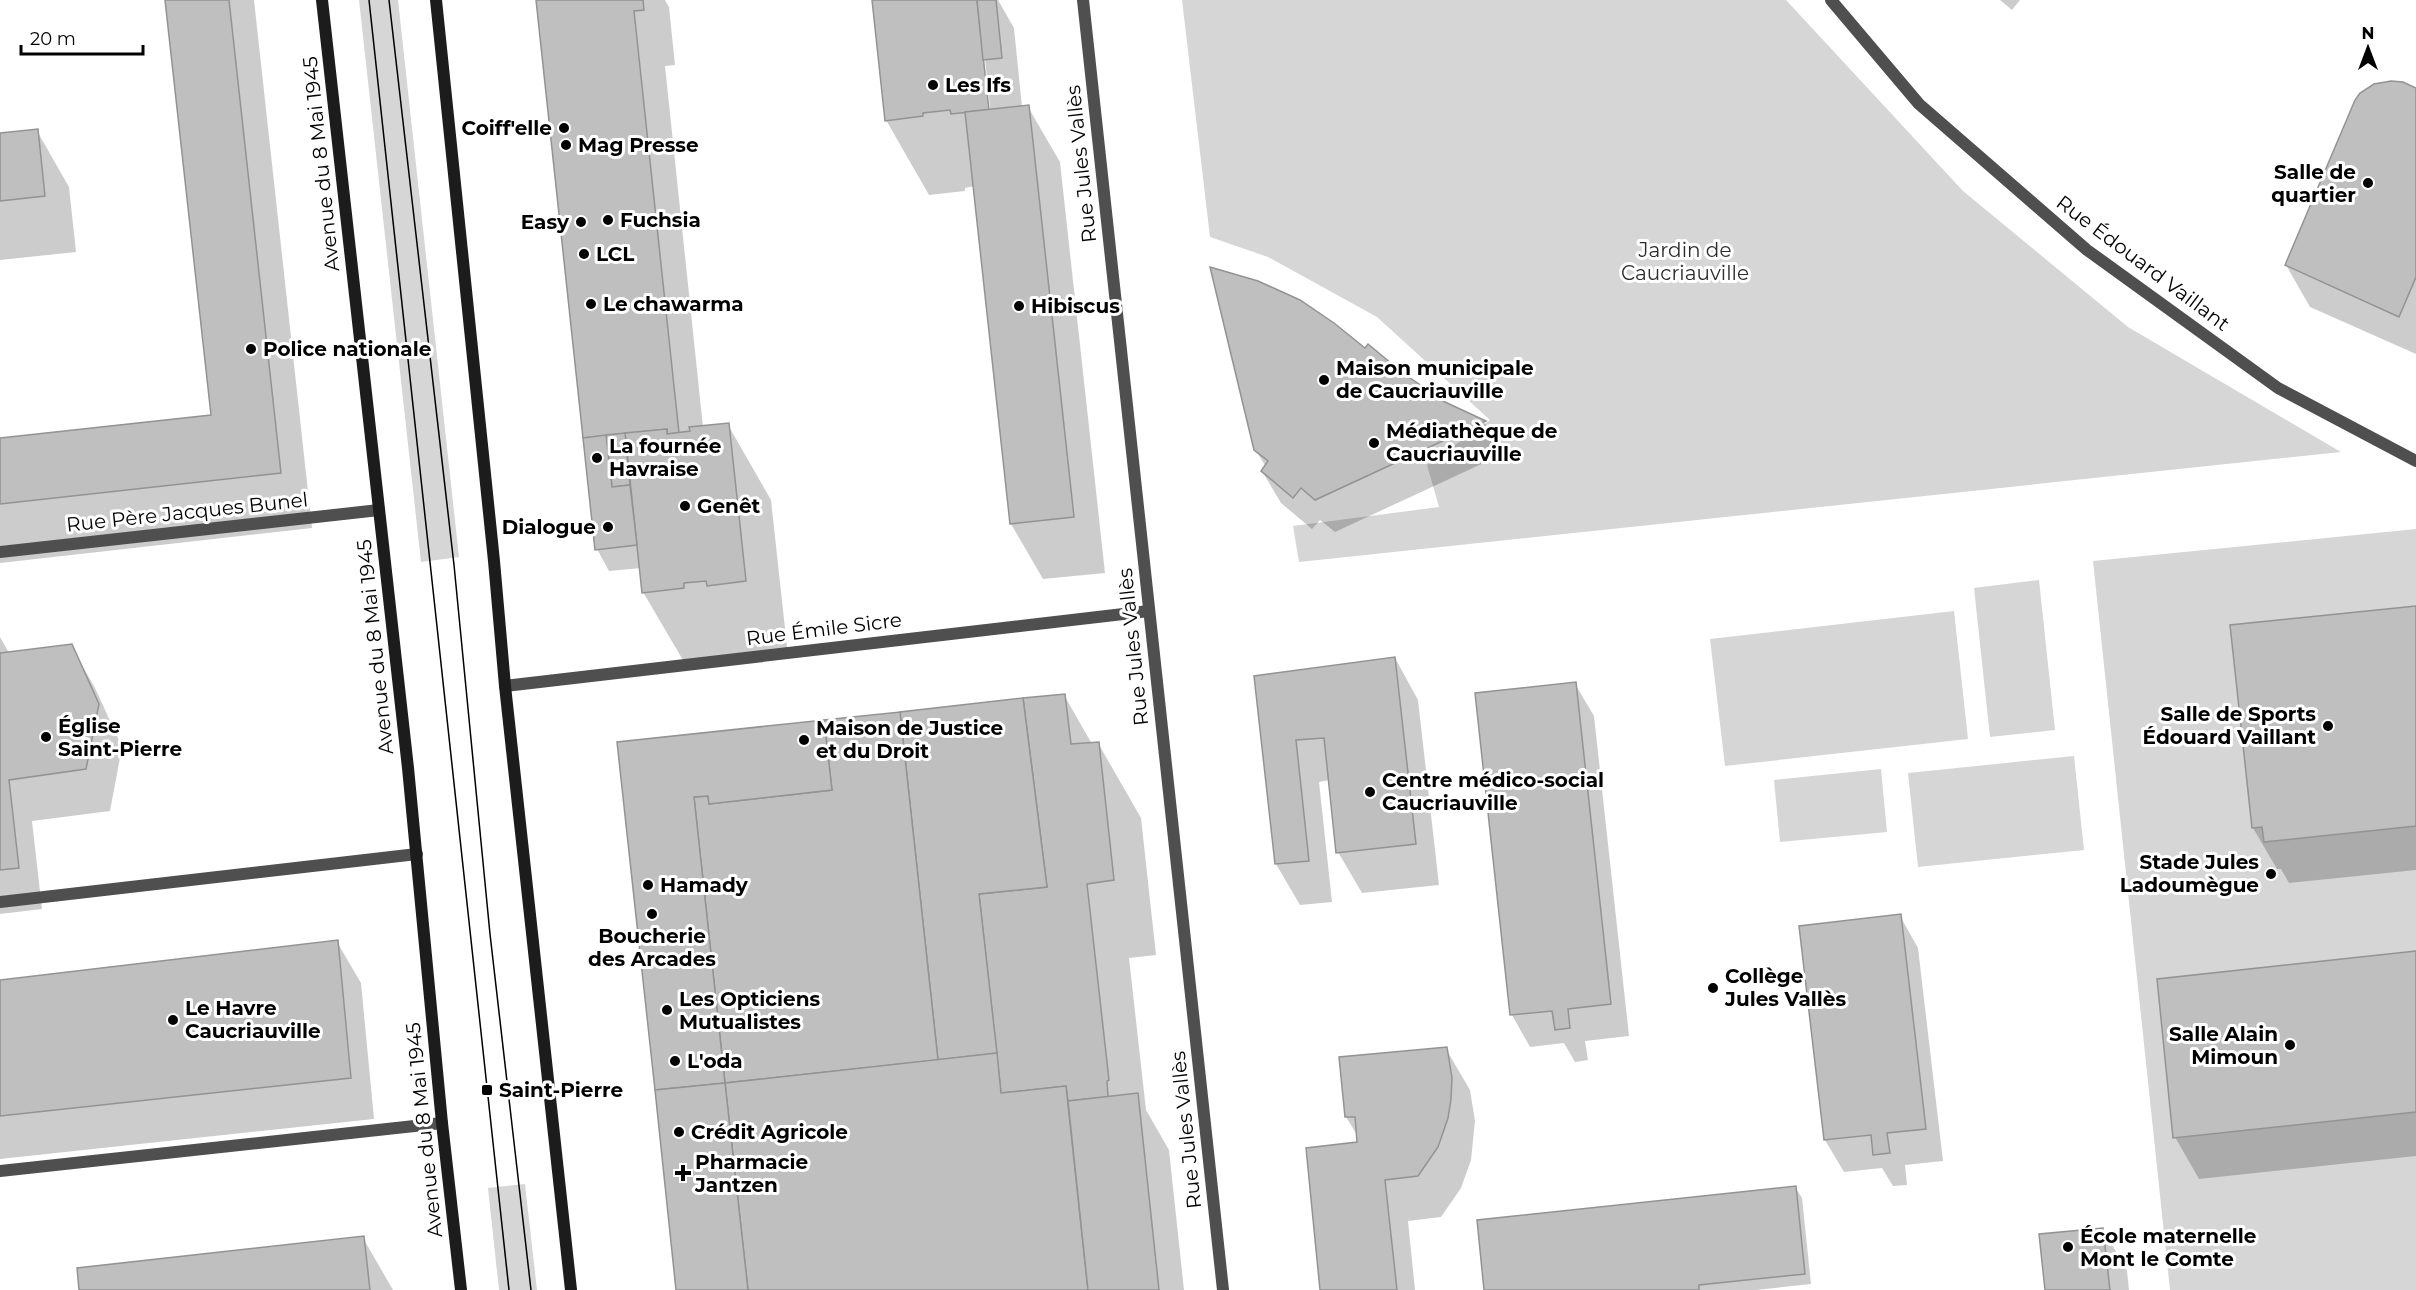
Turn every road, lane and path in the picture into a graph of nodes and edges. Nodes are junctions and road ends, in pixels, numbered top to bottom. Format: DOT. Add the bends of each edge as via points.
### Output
graph roads {
  1 [pos="322,0"];
  2 [pos="436,0"];
  3 [pos="1083,0"];
  4 [pos="1831,0"];
  5 [pos="2416,461"];
  6 [pos="379,510"];
  7 [pos="0,552"];
  8 [pos="1149,611"];
  9 [pos="505,686"];
  10 [pos="417,854"];
  11 [pos="0,902"];
  12 [pos="442,1123"];
  13 [pos="0,1172"];
  14 [pos="461,1290"];
  15 [pos="571,1290"];
  16 [pos="1223,1290"];
  1 -- 6 [label="street, Avenue du 8 Mai 1945"];
  2 -- 9 [label="street"];
  3 -- 8 [label="street, Rue Jules Vallès"];
  4 -- 5 [label="street, Rue Édouard Vaillant" via="1919,104 2087,250 2278,388"];
  6 -- 7 [label="street, Rue Père Jacques Bunel"];
  6 -- 10 [label="street, Avenue du 8 Mai 1945"];
  8 -- 9 [label="street, Rue Émile Sicre"];
  8 -- 16 [label="street, Rue Jules Vallès"];
  9 -- 15 [label="street"];
  10 -- 11 [label="street"];
  10 -- 12 [label="street, Avenue du 8 Mai 1945"];
  12 -- 13 [label="street"];
  12 -- 14 [label="street, Avenue du 8 Mai 1945"];
}
